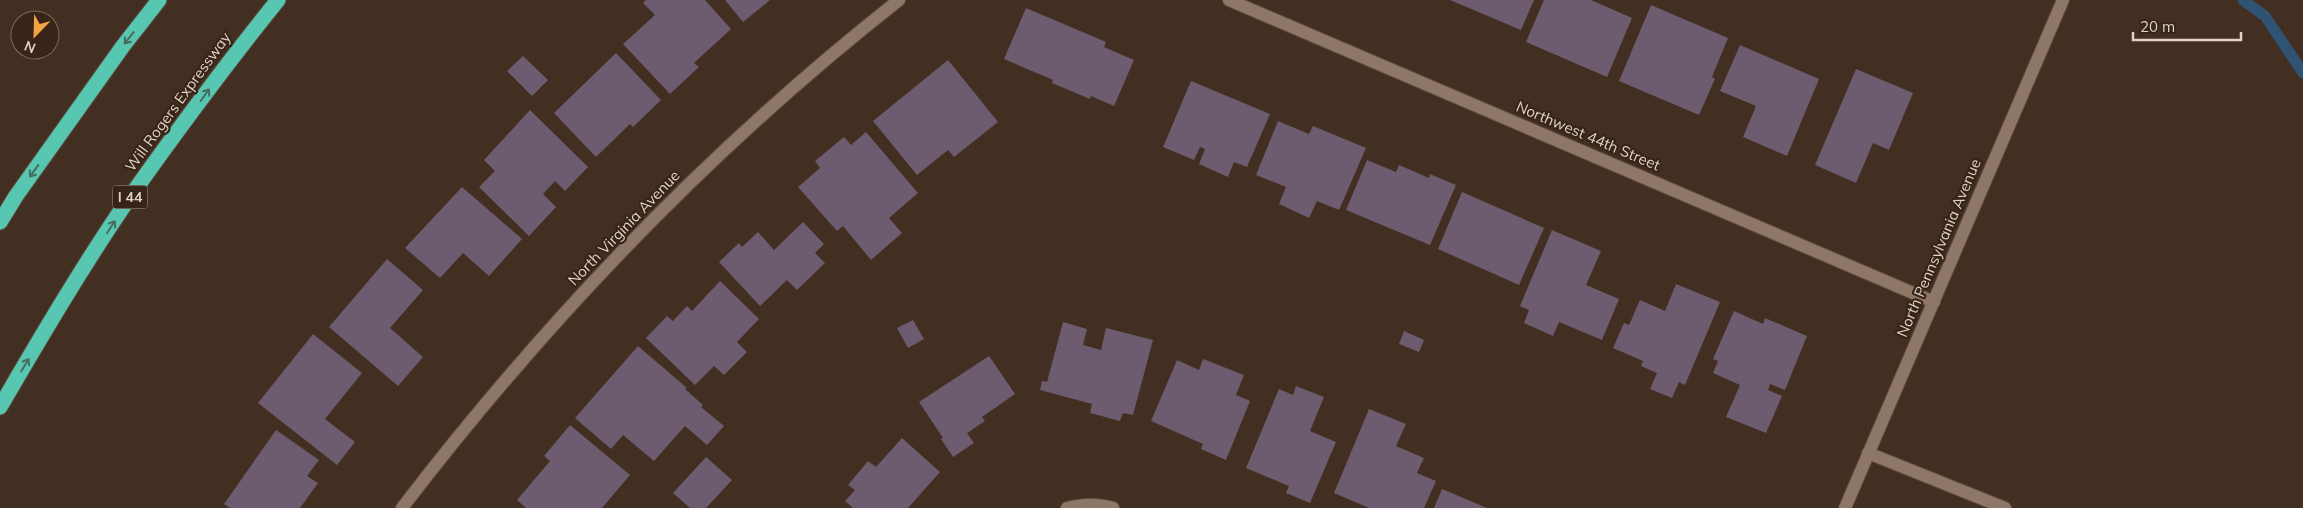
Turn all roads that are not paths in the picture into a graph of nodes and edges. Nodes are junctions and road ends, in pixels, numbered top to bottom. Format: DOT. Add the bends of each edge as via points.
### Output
graph roads {
  1 [pos="158,0"];
  2 [pos="278,0"];
  3 [pos="899,0"];
  4 [pos="1229,0"];
  5 [pos="2063,0"];
  6 [pos="0,222"];
  7 [pos="1934,302"];
  8 [pos="0,407"];
  9 [pos="1868,453"];
  10 [pos="402,508"];
  11 [pos="1067,508"];
  12 [pos="1113,508"];
  13 [pos="1845,508"];
  14 [pos="2005,508"];
  1 -- 6 [label="highway, one-way"];
  8 -- 2 [label="highway, Will Rogers Expressway / I 44, one-way" via="132,195"];
  3 -- 10 [label="street, North Virginia Avenue" via="769,108 648,223 544,335 455,439"];
  4 -- 7 [label="street, Northwest 44th Street"];
  5 -- 7 [label="street, North Pennsylvania Avenue"];
  7 -- 9 [label="street, North Pennsylvania Avenue"];
  9 -- 13 [label="street, North Pennsylvania Avenue"];
  9 -- 14 [label="street"];
  11 -- 12 [label="street" via="1078,504"];
}
